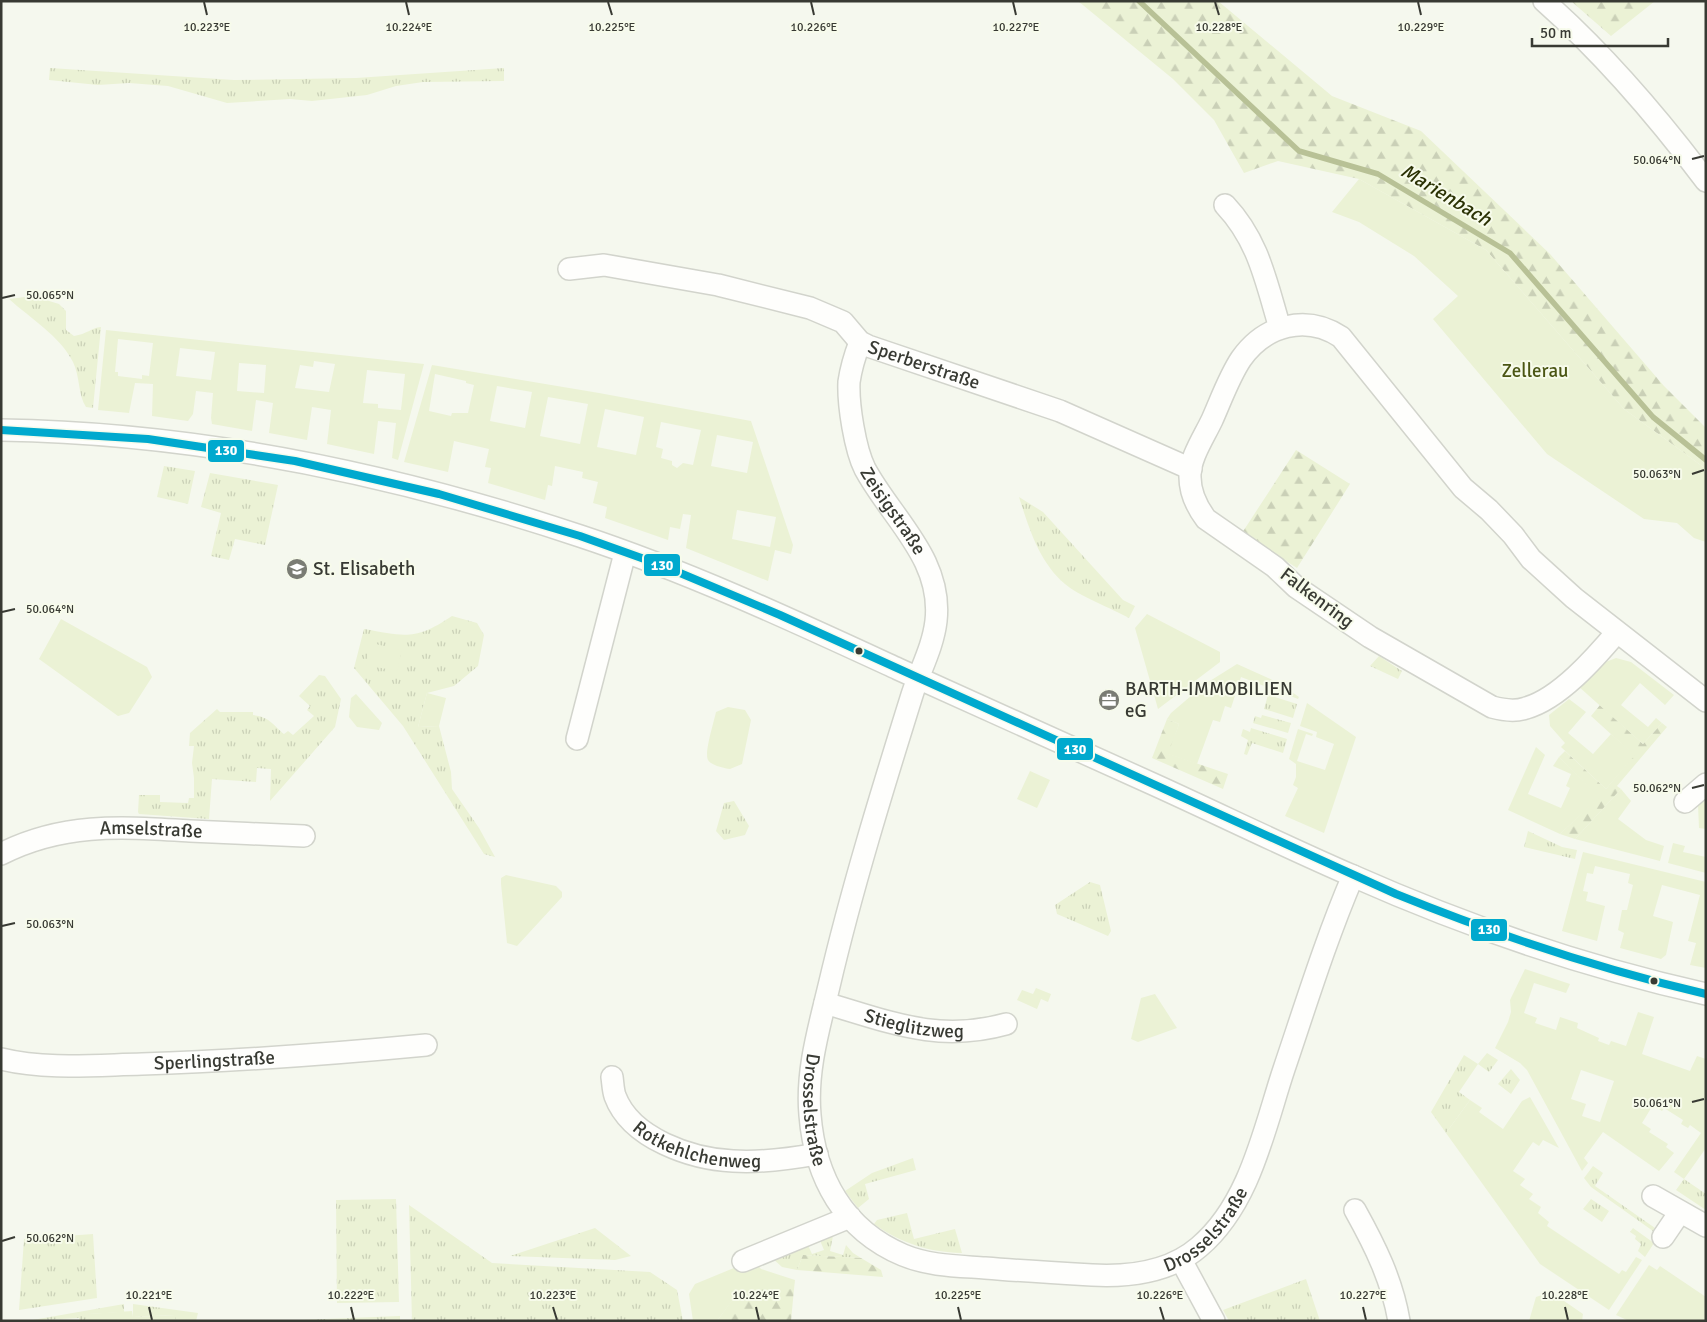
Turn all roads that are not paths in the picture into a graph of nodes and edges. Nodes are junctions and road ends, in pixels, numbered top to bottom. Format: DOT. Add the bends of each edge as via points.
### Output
graph roads {
  1 [pos="1544,1"];
  2 [pos="1706,181"];
  3 [pos="1225,205"];
  4 [pos="569,269"];
  5 [pos="1280,328"];
  6 [pos="860,342"];
  7 [pos="1,430"];
  8 [pos="1191,469"];
  9 [pos="626,553"];
  10 [pos="1617,632"];
  11 [pos="918,678"];
  12 [pos="1706,701"];
  13 [pos="577,739"];
  14 [pos="1706,784"];
  15 [pos="1685,802"];
  16 [pos="304,836"];
  17 [pos="1,854"];
  18 [pos="1353,876"];
  19 [pos="1706,994"];
  20 [pos="825,1003"];
  21 [pos="1006,1024"];
  22 [pos="426,1045"];
  23 [pos="1,1059"];
  24 [pos="612,1077"];
  25 [pos="817,1154"];
  26 [pos="1653,1196"];
  27 [pos="1355,1210"];
  28 [pos="1680,1212"];
  29 [pos="850,1217"];
  30 [pos="1706,1226"];
  31 [pos="1663,1237"];
  32 [pos="1181,1260"];
  33 [pos="743,1261"];
  34 [pos="1214,1321"];
  35 [pos="1399,1321"];
  1 -- 2 [label="street" via="1634,90"];
  3 -- 5 [label="street" via="1252,239"];
  4 -- 6 [label="street, Sperberstraße" via="604,265 756,294 832,316 843,322"];
  5 -- 8 [label="street, Falkenring" via="1256,342 1241,359"];
  5 -- 10 [label="street, Falkenring" via="1310,324 1341,337 1463,488 1489,510 1548,576"];
  6 -- 8 [label="street, Sperberstraße" via="1060,412"];
  6 -- 11 [label="street, Zeisigstraße" via="849,381 860,455 873,482 918,546 936,593 935,627"];
  7 -- 9 [label="street" via="84,433 164,441 340,470 470,503"];
  8 -- 10 [label="street, Falkenring" via="1189,476 1199,511 1215,526 1377,642 1492,707 1519,710 1540,703 1584,667"];
  9 -- 11 [label="street" via="750,602"];
  9 -- 13 [label="street"];
  10 -- 12 [label="street, Falkenring"];
  11 -- 18 [label="street"];
  11 -- 20 [label="street, Drosselstraße" via="858,871"];
  14 -- 15 [label="street"];
  16 -- 17 [label="street, Amselstraße" via="91,828 42,838"];
  18 -- 19 [label="street" via="1478,926 1562,955"];
  18 -- 32 [label="street, Drosselstraße" via="1328,938 1248,1176 1224,1220"];
  20 -- 21 [label="street, Stieglitzweg" via="941,1033 973,1032"];
  20 -- 25 [label="street, Drosselstraße" via="813,1057 809,1095"];
  22 -- 23 [label="street, Sperlingstraße" via="294,1057 189,1062 63,1065"];
  24 -- 25 [label="street, Rotkehlchenweg" via="614,1094 626,1114 650,1135 682,1150 732,1161 768,1161"];
  25 -- 29 [label="street, Drosselstraße" via="832,1194"];
  26 -- 28 [label="street"];
  27 -- 35 [label="street" via="1390,1280"];
  28 -- 30 [label="street"];
  28 -- 31 [label="street"];
  29 -- 32 [label="street, Drosselstraße" via="872,1239 925,1262 1113,1276 1150,1270"];
  29 -- 33 [label="street"];
  32 -- 34 [label="street"];
}
